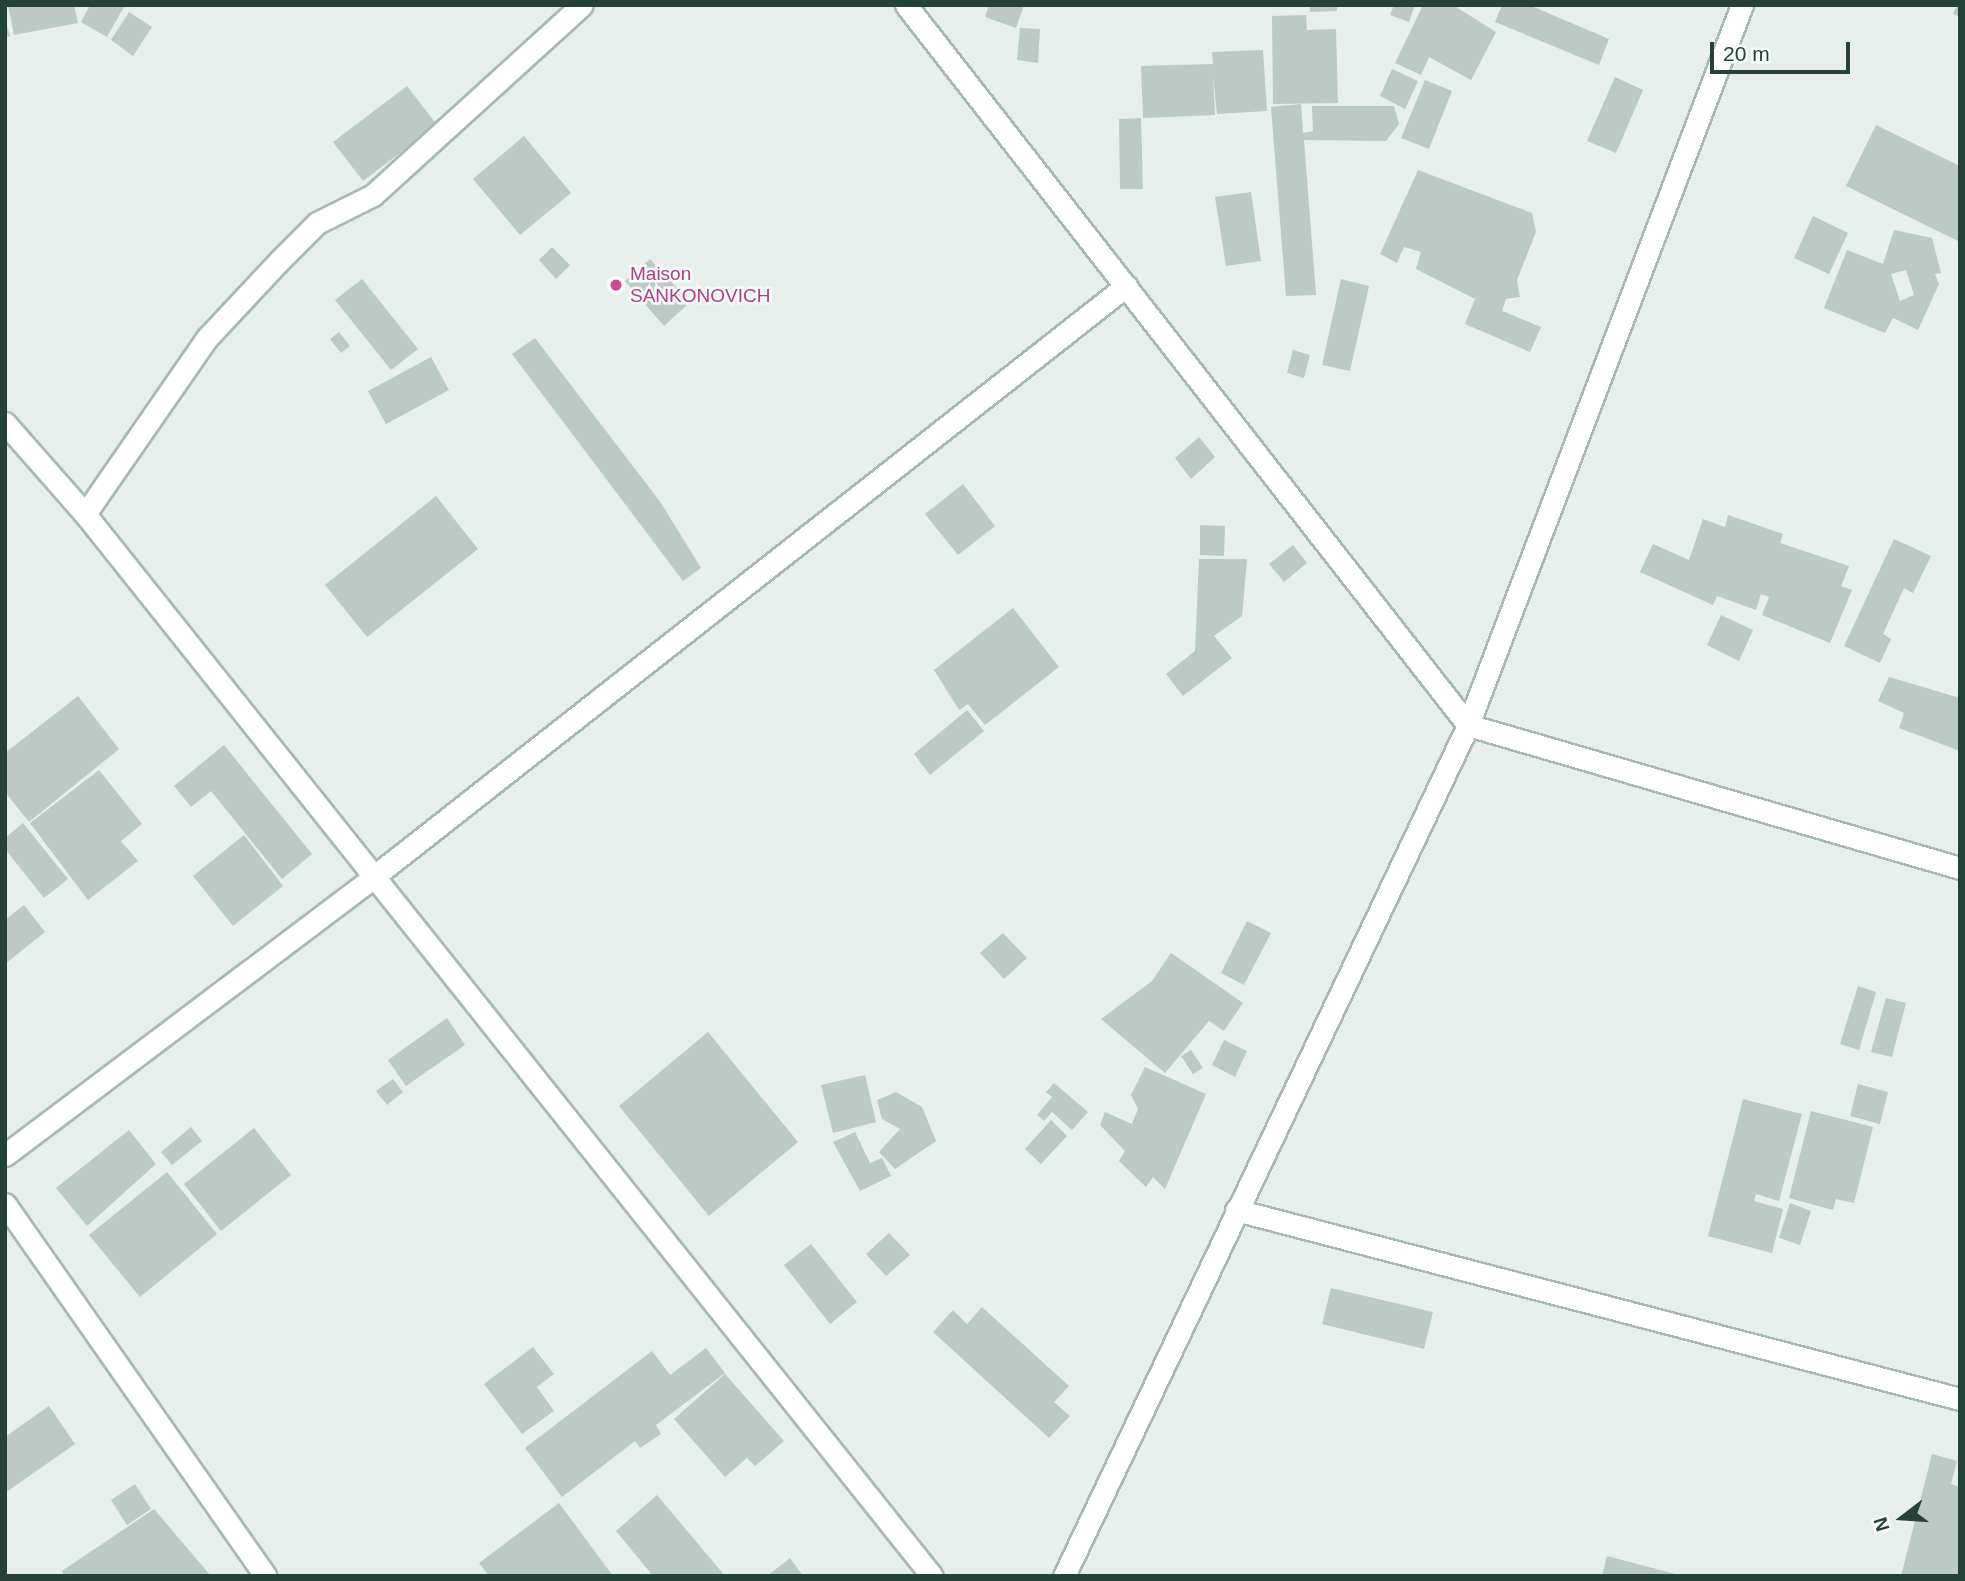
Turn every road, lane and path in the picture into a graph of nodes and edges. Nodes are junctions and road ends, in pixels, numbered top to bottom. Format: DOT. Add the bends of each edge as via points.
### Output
graph roads {
  1 [pos="582,5"];
  2 [pos="906,5"];
  3 [pos="1742,5"];
  4 [pos="1126,286"];
  5 [pos="5,423"];
  6 [pos="85,514"];
  7 [pos="1468,725"];
  8 [pos="1960,868"];
  9 [pos="372,878"];
  10 [pos="5,1155"];
  11 [pos="5,1204"];
  12 [pos="1236,1210"];
  13 [pos="1960,1399"];
  14 [pos="265,1576"];
  15 [pos="932,1576"];
  16 [pos="1064,1576"];
  1 -- 6 [label="street" via="373,195 317,223 280,260 207,338"];
  2 -- 4 [label="street"];
  3 -- 7 [label="street"];
  4 -- 7 [label="street"];
  4 -- 9 [label="street"];
  5 -- 6 [label="street"];
  6 -- 9 [label="street"];
  7 -- 8 [label="street"];
  7 -- 12 [label="street"];
  9 -- 10 [label="street"];
  9 -- 15 [label="street"];
  11 -- 14 [label="street"];
  12 -- 13 [label="street"];
  12 -- 16 [label="street"];
}
